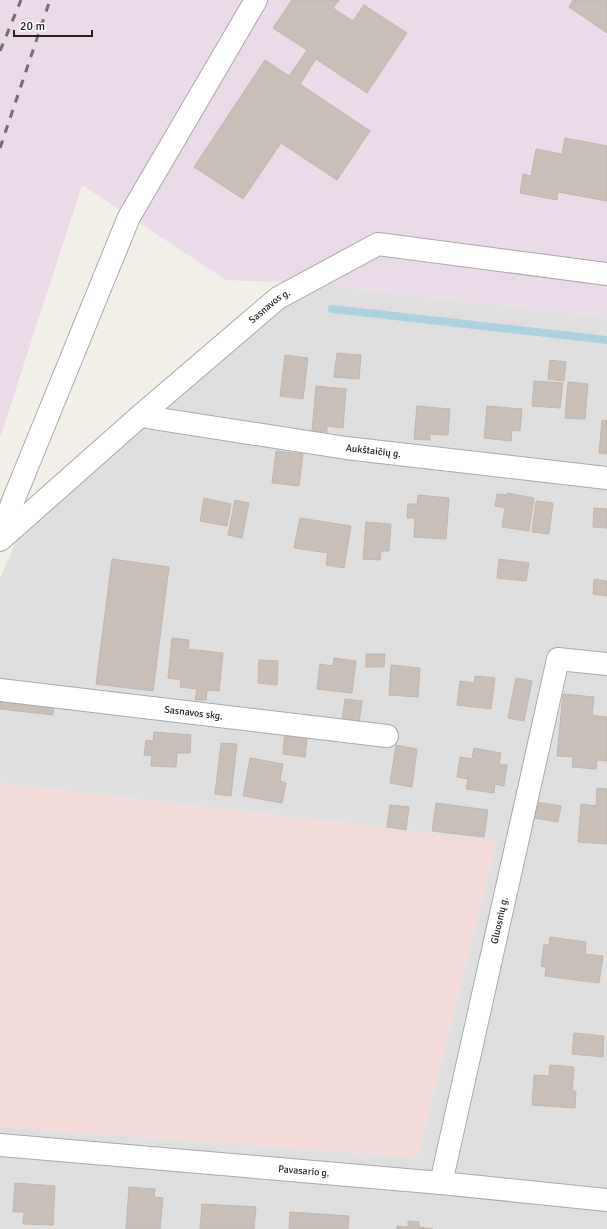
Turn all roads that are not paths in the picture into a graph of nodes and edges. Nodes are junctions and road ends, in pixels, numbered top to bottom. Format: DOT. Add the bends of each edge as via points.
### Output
graph roads {
  1 [pos="256,0"];
  2 [pos="607,274"];
  3 [pos="140,416"];
  4 [pos="607,478"];
  5 [pos="0,536"];
  6 [pos="0,540"];
  7 [pos="607,664"];
  8 [pos="0,690"];
  9 [pos="387,736"];
  10 [pos="0,1144"];
  11 [pos="441,1183"];
  12 [pos="607,1200"];
  1 -- 5 [label="street" via="129,217"];
  2 -- 3 [label="street, Sasnavos g." via="378,244 278,298"];
  3 -- 4 [label="street, Aukštaičių g." via="346,448"];
  3 -- 6 [label="street, Sasnavos g."];
  7 -- 11 [label="street, Gluosnių g." via="558,659"];
  8 -- 9 [label="street, Sasnavos skg."];
  10 -- 11 [label="street, Pavasario g."];
  11 -- 12 [label="street, Pavasario g."];
}
